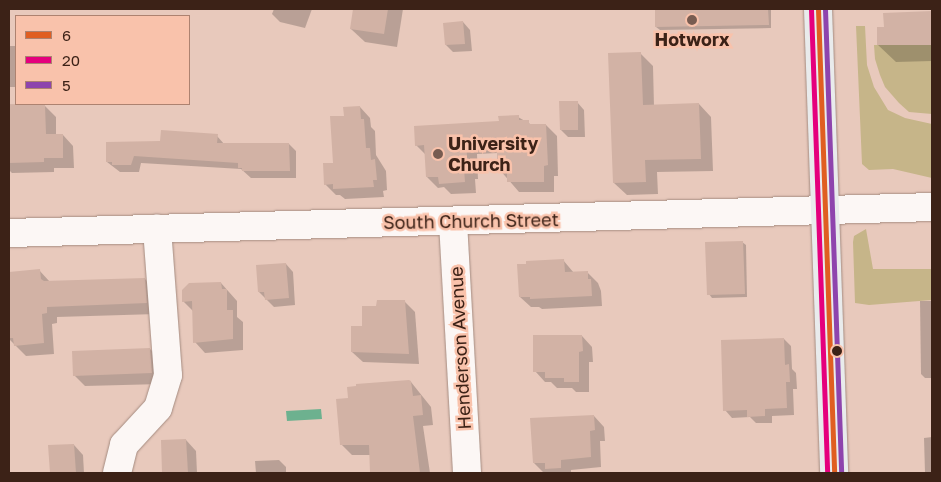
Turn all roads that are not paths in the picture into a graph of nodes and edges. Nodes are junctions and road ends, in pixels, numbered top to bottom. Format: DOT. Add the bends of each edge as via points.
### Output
graph roads {
  1 [pos="818,9"];
  2 [pos="932,207"];
  3 [pos="825,211"];
  4 [pos="453,222"];
  5 [pos="157,228"];
  6 [pos="9,233"];
  7 [pos="117,473"];
  8 [pos="467,473"];
  9 [pos="834,473"];
  1 -- 3 [label="main road"];
  2 -- 3 [label="street, South Church Street"];
  3 -- 4 [label="street, South Church Street"];
  3 -- 9 [label="main road"];
  4 -- 5 [label="street, South Church Street"];
  4 -- 8 [label="street, Henderson Avenue"];
  5 -- 6 [label="street, South Church Street"];
  5 -- 7 [label="street" via="168,375 158,408 124,445"];
}
